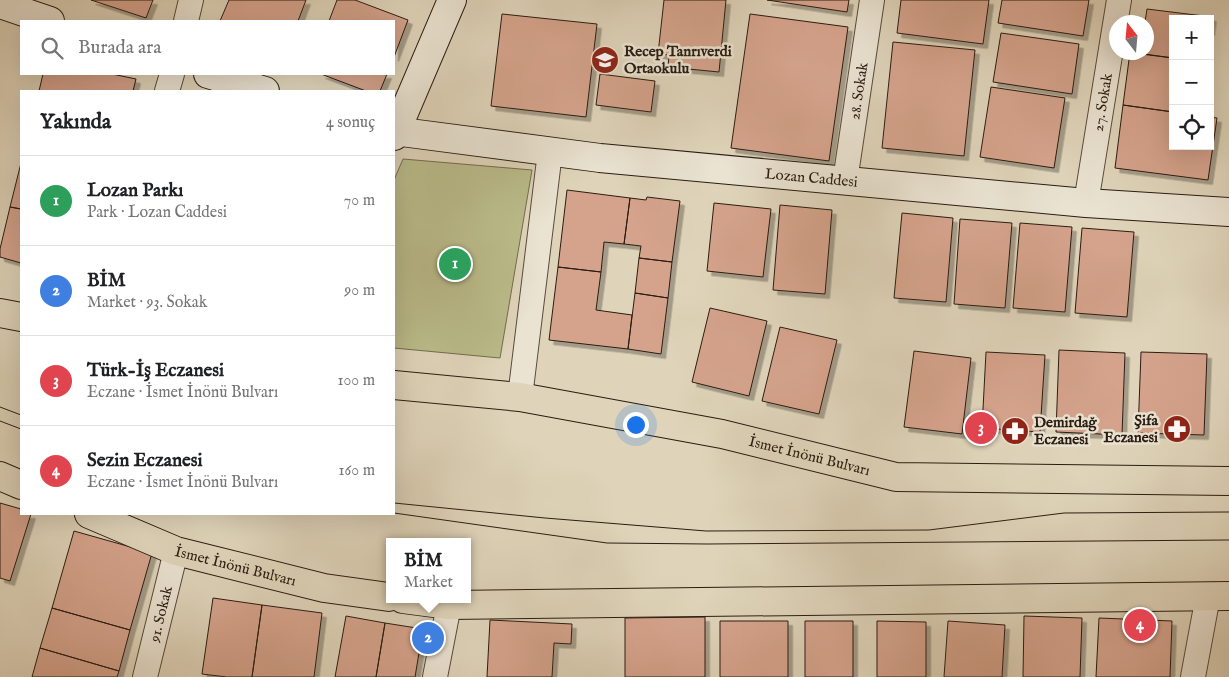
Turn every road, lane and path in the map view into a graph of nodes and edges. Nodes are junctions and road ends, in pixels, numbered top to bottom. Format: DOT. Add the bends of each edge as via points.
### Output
graph roads {
  1 [pos="191,0"];
  2 [pos="452,0"];
  3 [pos="872,0"];
  4 [pos="1119,0"];
  5 [pos="0,4"];
  6 [pos="47,20"];
  7 [pos="186,20"];
  8 [pos="172,75"];
  9 [pos="211,75"];
  10 [pos="167,90"];
  11 [pos="262,90"];
  12 [pos="395,131"];
  13 [pos="395,133"];
  14 [pos="550,152"];
  15 [pos="845,181"];
  16 [pos="1086,203"];
  17 [pos="1229,212"];
  18 [pos="0,313"];
  19 [pos="20,318"];
  20 [pos="395,385"];
  21 [pos="520,397"];
  22 [pos="0,476"];
  23 [pos="1229,481"];
  24 [pos="20,485"];
  25 [pos="91,515"];
  26 [pos="176,550"];
  27 [pos="1218,596"];
  28 [pos="386,597"];
  29 [pos="434,603"];
  30 [pos="449,605"];
  31 [pos="145,677"];
  32 [pos="435,677"];
  33 [pos="1193,677"];
  1 -- 7 [label="street"];
  2 -- 12 [label="main road"];
  3 -- 15 [label="street, 28. Sokak"];
  4 -- 16 [label="street, 27. Sokak"];
  5 -- 6 [label="main road"];
  8 -- 10 [label="street"];
  9 -- 11 [label="main road"];
  13 -- 14 [label="main road, Lozan Caddesi"];
  14 -- 15 [label="main road, Lozan Caddesi"];
  14 -- 21 [label="street"];
  15 -- 16 [label="main road, Lozan Caddesi"];
  16 -- 17 [label="main road, Lozan Caddesi"];
  18 -- 19 [label="main road"];
  20 -- 21 [label="main road, İsmet İnönü Bulvarı"];
  21 -- 23 [label="main road, İsmet İnönü Bulvarı" via="722,434 896,477"];
  22 -- 24 [label="main road"];
  25 -- 26 [label="main road, İsmet İnönü Bulvarı"];
  26 -- 28 [label="main road, İsmet İnönü Bulvarı" via="324,588"];
  26 -- 31 [label="street, 91. Sokak"];
  27 -- 30 [label="main road"];
  27 -- 33 [label="street"];
  29 -- 30 [label="main road"];
  30 -- 32 [label="street"];
}
